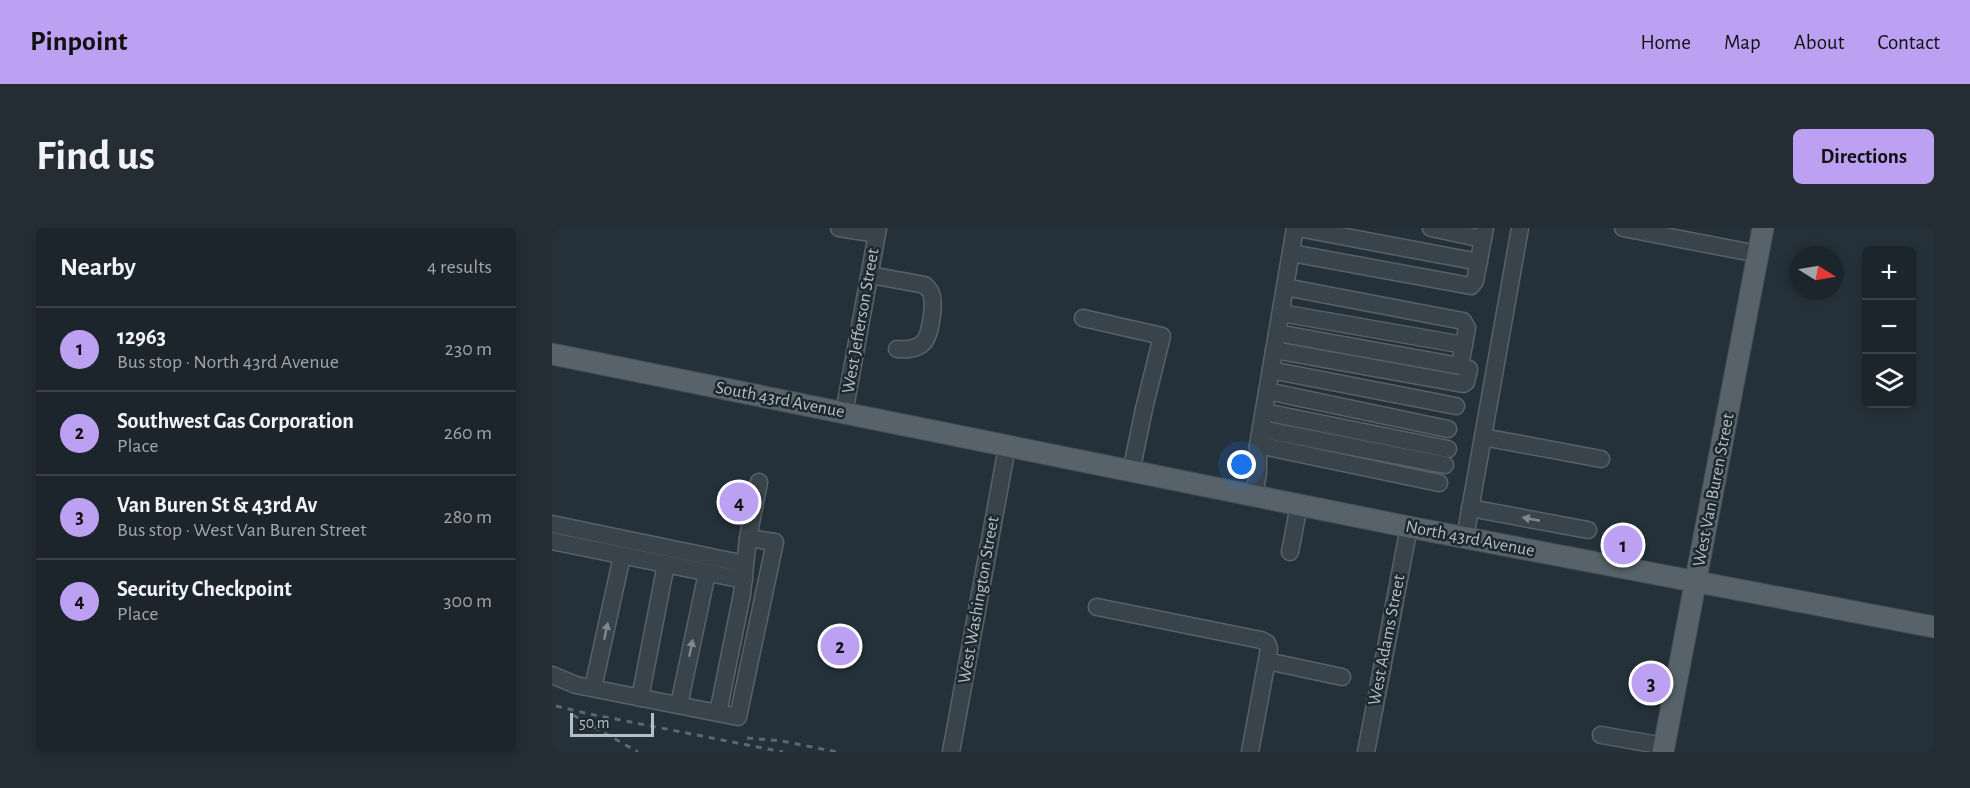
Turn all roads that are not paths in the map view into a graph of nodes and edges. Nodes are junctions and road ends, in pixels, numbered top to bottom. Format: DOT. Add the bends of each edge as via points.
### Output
graph roads {
  1 [pos="839,228"];
  2 [pos="1297,228"];
  3 [pos="1431,228"];
  4 [pos="1520,228"];
  5 [pos="1623,228"];
  6 [pos="1758,229"];
  7 [pos="878,231"];
  8 [pos="1484,233"];
  9 [pos="1291,253"];
  10 [pos="1758,254"];
  11 [pos="1479,262"];
  12 [pos="870,275"];
  13 [pos="1285,287"];
  14 [pos="1281,313"];
  15 [pos="1083,318"];
  16 [pos="1276,341"];
  17 [pos="1464,345"];
  18 [pos="897,350"];
  19 [pos="552,354"];
  20 [pos="1271,370"];
  21 [pos="1267,391"];
  22 [pos="1456,406"];
  23 [pos="1264,412"];
  24 [pos="844,413"];
  25 [pos="1448,429"];
  26 [pos="1259,437"];
  27 [pos="1483,437"];
  28 [pos="1007,447"];
  29 [pos="1601,459"];
  30 [pos="1131,472"];
  31 [pos="759,482"];
  32 [pos="1439,483"];
  33 [pos="1254,496"];
  34 [pos="1299,505"];
  35 [pos="1470,508"];
  36 [pos="552,524"];
  37 [pos="1409,527"];
  38 [pos="1588,530"];
  39 [pos="748,538"];
  40 [pos="1465,538"];
  41 [pos="552,541"];
  42 [pos="1290,552"];
  43 [pos="622,556"];
  44 [pos="666,564"];
  45 [pos="744,572"];
  46 [pos="707,573"];
  47 [pos="1697,582"];
  48 [pos="1097,607"];
  49 [pos="1934,627"];
  50 [pos="1267,661"];
  51 [pos="552,675"];
  52 [pos="1342,677"];
  53 [pos="594,688"];
  54 [pos="640,698"];
  55 [pos="679,705"];
  56 [pos="718,713"];
  57 [pos="1601,735"];
  58 [pos="1664,749"];
  59 [pos="951,752"];
  60 [pos="1250,752"];
  61 [pos="1366,752"];
  1 -- 7 [label="street"];
  2 -- 9 [label="street"];
  2 -- 11 [label="street"];
  3 -- 8 [label="street"];
  4 -- 27 [label="street"];
  5 -- 10 [label="street"];
  6 -- 10 [label="main road, West Van Buren Street"];
  7 -- 12 [label="street, West Jefferson Street"];
  8 -- 11 [label="street"];
  9 -- 11 [label="street" via="1468,286 1474,284"];
  9 -- 13 [label="street"];
  10 -- 47 [label="main road, West Van Buren Street"];
  12 -- 18 [label="street" via="925,285 931,293 933,308 928,336 921,345"];
  12 -- 24 [label="street, West Jefferson Street"];
  13 -- 14 [label="street"];
  13 -- 17 [label="street" via="1463,321 1467,328"];
  14 -- 16 [label="street"];
  14 -- 17 [label="street"];
  15 -- 30 [label="street" via="1162,336"];
  16 -- 17 [label="street" via="1460,366"];
  16 -- 20 [label="street"];
  19 -- 24 [label="main road, South 43rd Avenue"];
  20 -- 21 [label="street"];
  20 -- 22 [label="street"];
  21 -- 23 [label="street"];
  21 -- 25 [label="street"];
  23 -- 26 [label="street"];
  23 -- 26 [label="street" via="1446,457"];
  24 -- 28 [label="main road, South 43rd Avenue"];
  26 -- 32 [label="street"];
  26 -- 33 [label="street"];
  27 -- 29 [label="street"];
  27 -- 35 [label="street"];
  28 -- 30 [label="main road, North 43rd Avenue"];
  28 -- 59 [label="street, West Washington Street"];
  30 -- 33 [label="main road, North 43rd Avenue"];
  31 -- 39 [label="street"];
  33 -- 34 [label="main road, North 43rd Avenue"];
  34 -- 37 [label="main road, North 43rd Avenue"];
  34 -- 42 [label="street"];
  38 -- 35 [label="street, one-way"];
  35 -- 40 [label="street"];
  36 -- 45 [label="street"];
  37 -- 40 [label="main road, North 43rd Avenue"];
  37 -- 61 [label="street, West Adams Street"];
  39 -- 45 [label="street"];
  39 -- 56 [label="street" via="775,542 738,717"];
  40 -- 47 [label="main road, North 43rd Avenue"];
  41 -- 43 [label="street"];
  43 -- 44 [label="street"];
  53 -- 43 [label="street, one-way"];
  44 -- 46 [label="street"];
  44 -- 54 [label="street"];
  45 -- 46 [label="street"];
  45 -- 56 [label="street"];
  55 -- 46 [label="street, one-way"];
  47 -- 49 [label="main road, North 43rd Avenue"];
  47 -- 58 [label="main road, West Van Buren Street"];
  48 -- 50 [label="street" via="1261,640 1269,649"];
  50 -- 52 [label="street"];
  50 -- 60 [label="street"];
  51 -- 53 [label="street"];
  53 -- 54 [label="street"];
  54 -- 55 [label="street"];
  55 -- 56 [label="street"];
  57 -- 58 [label="street"];
}
